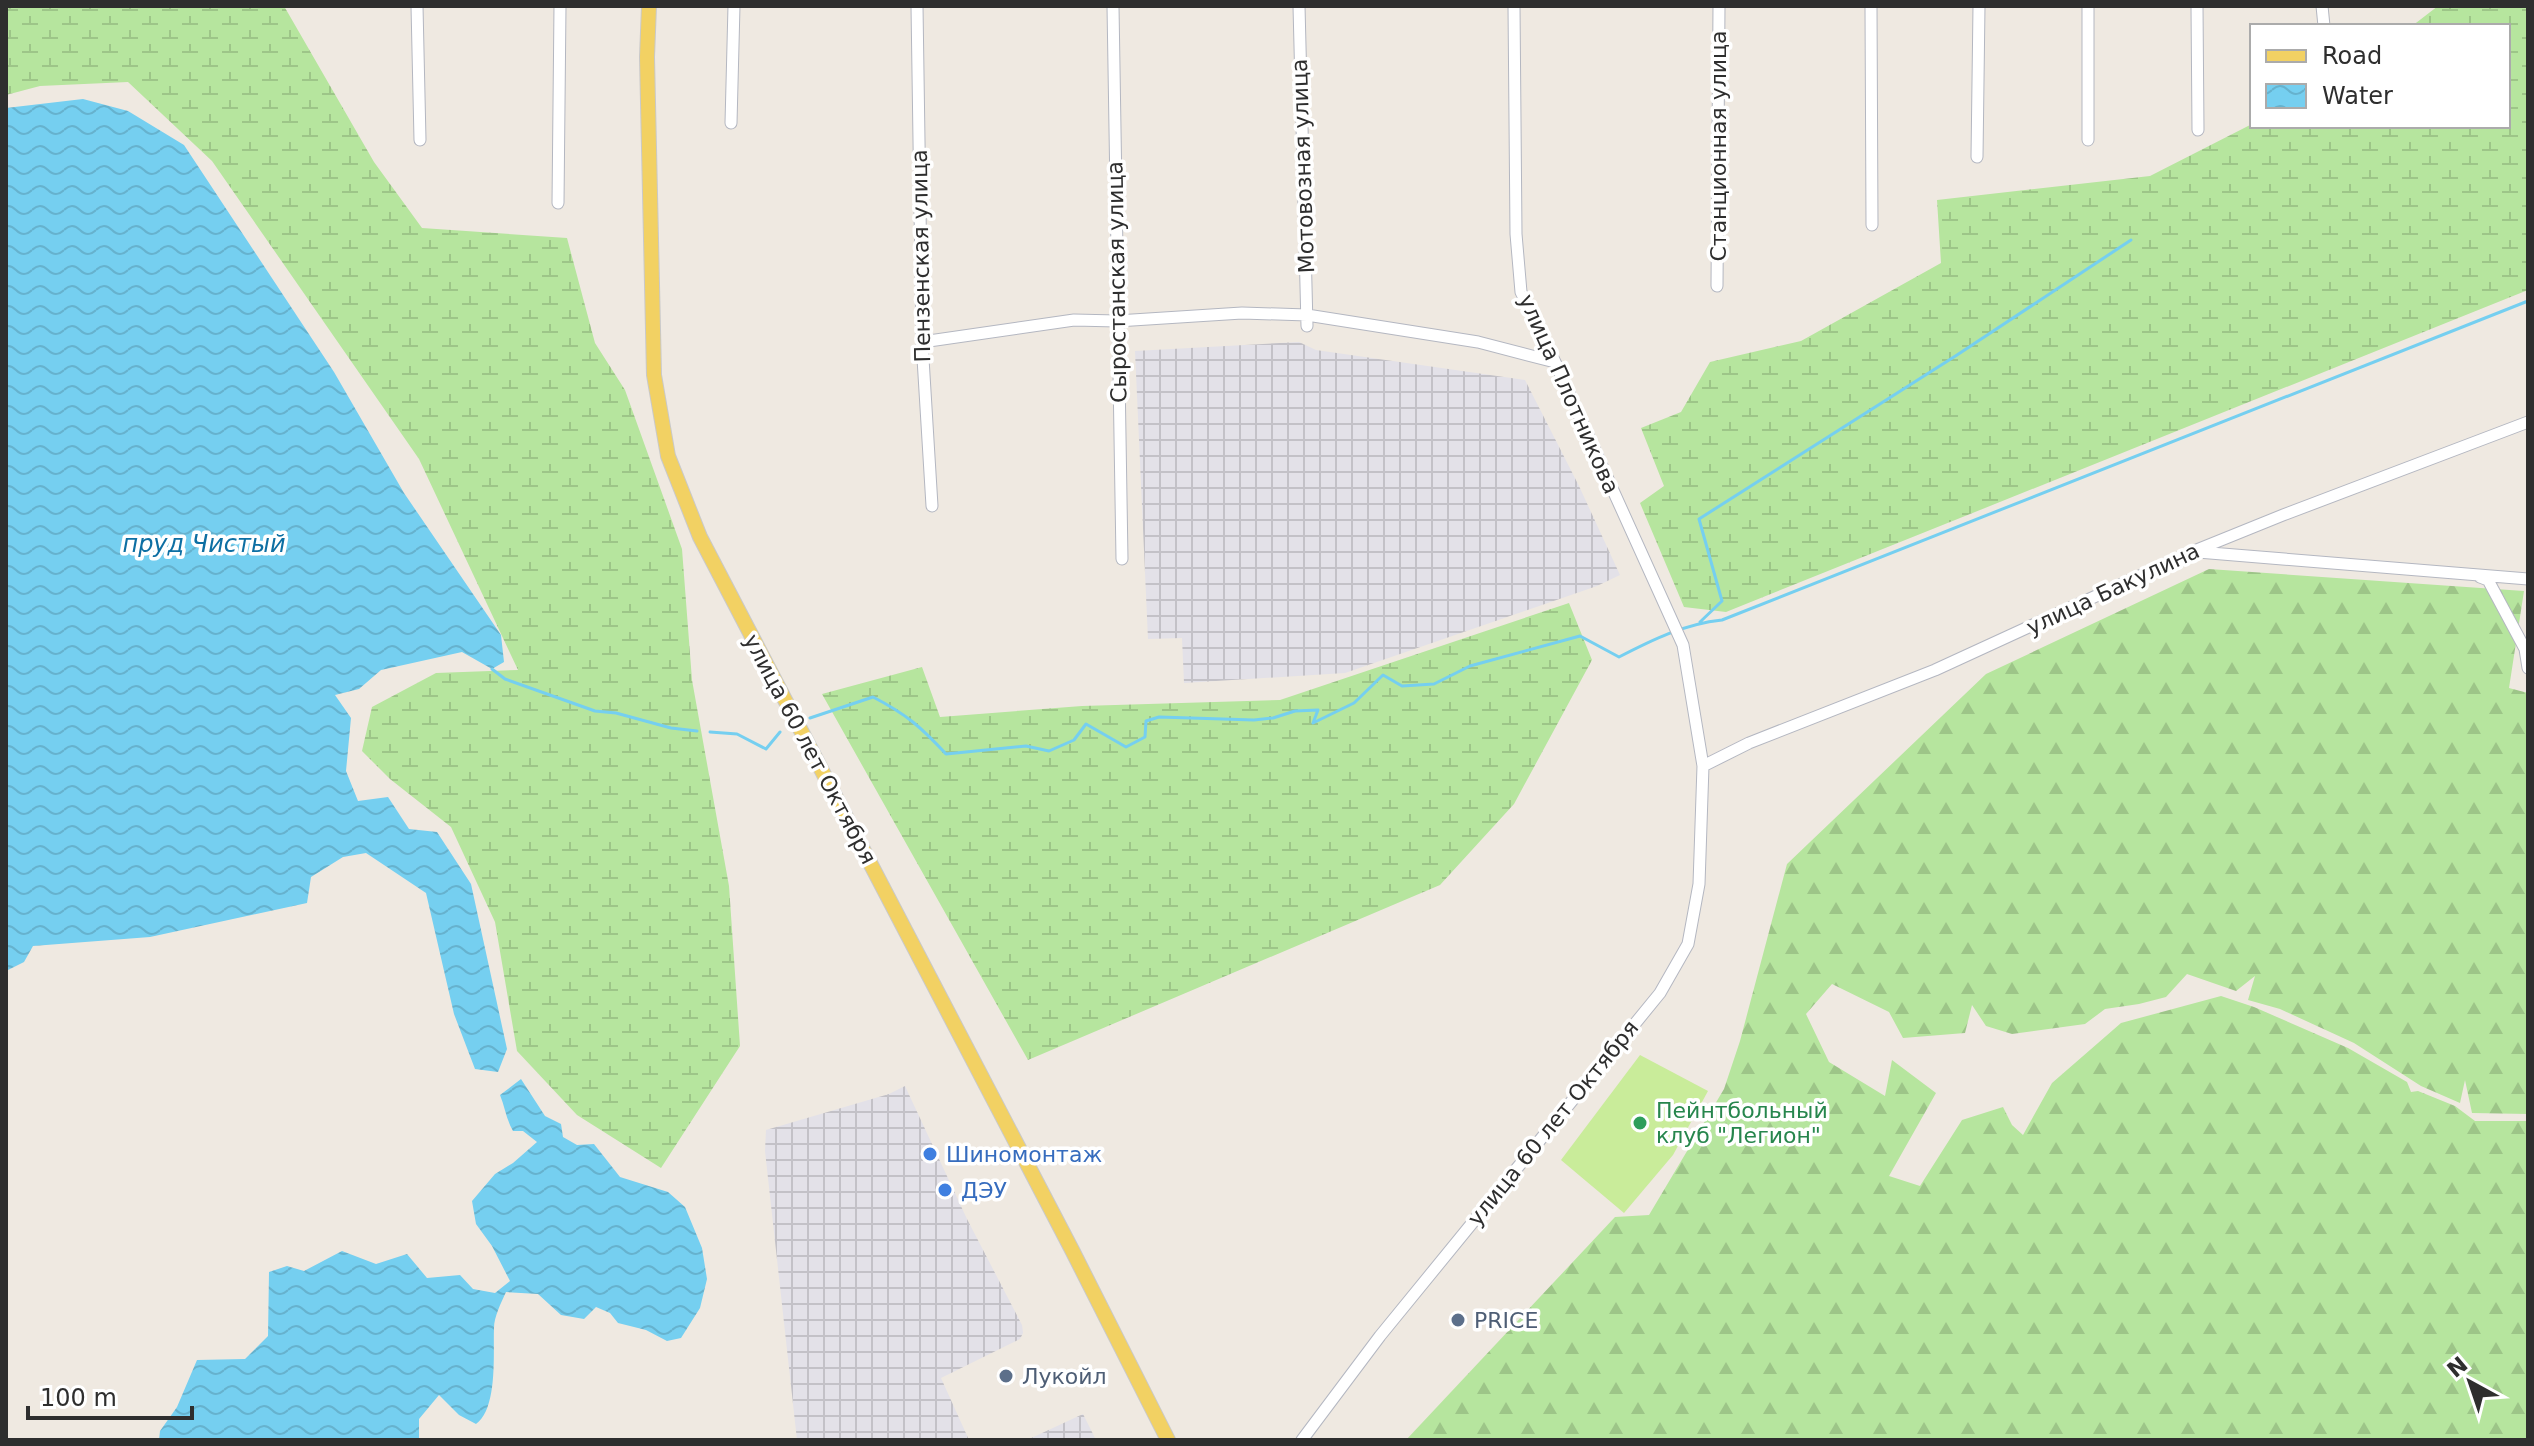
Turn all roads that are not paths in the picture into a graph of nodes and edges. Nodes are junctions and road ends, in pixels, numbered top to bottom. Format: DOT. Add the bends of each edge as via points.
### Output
graph roads {
  1 [pos="417,6"];
  2 [pos="560,6"];
  3 [pos="649,6"];
  4 [pos="734,6"];
  5 [pos="917,6"];
  6 [pos="1113,6"];
  7 [pos="1299,6"];
  8 [pos="1514,6"];
  9 [pos="1719,6"];
  10 [pos="1871,6"];
  11 [pos="1979,6"];
  12 [pos="2088,6"];
  13 [pos="2197,6"];
  14 [pos="731,123"];
  15 [pos="2198,130"];
  16 [pos="420,140"];
  17 [pos="2088,140"];
  18 [pos="1977,157"];
  19 [pos="558,203"];
  20 [pos="1872,225"];
  21 [pos="1717,286"];
  22 [pos="1307,320"];
  23 [pos="1117,321"];
  24 [pos="922,342"];
  25 [pos="1555,362"];
  26 [pos="2528,422"];
  27 [pos="932,506"];
  28 [pos="2194,551"];
  29 [pos="1122,559"];
  30 [pos="2479,576"];
  31 [pos="2528,579"];
  32 [pos="2528,668"];
  33 [pos="1703,766"];
  34 [pos="1168,1440"];
  35 [pos="1302,1440"];
  1 -- 16 [label="street"];
  2 -- 19 [label="street"];
  3 -- 34 [label="main road, улица 60 лет Октября" via="654,375 668,456 700,537"];
  4 -- 14 [label="street"];
  5 -- 24 [label="street, Пензенская улица"];
  6 -- 23 [label="street, Сыростанская улица"];
  7 -- 22 [label="street, Мотовозная улица"];
  8 -- 25 [label="street, улица Плотникова" via="1521,292"];
  9 -- 21 [label="street, Станционная улица"];
  10 -- 20 [label="street"];
  11 -- 18 [label="street"];
  12 -- 17 [label="street"];
  13 -- 15 [label="street"];
  22 -- 23 [label="street" via="1242,313"];
  22 -- 25 [label="street" via="1478,342"];
  23 -- 24 [label="street" via="1074,320"];
  23 -- 29 [label="street, Сыростанская улица"];
  24 -- 27 [label="street, Пензенская улица"];
  25 -- 33 [label="street, улица Плотникова" via="1683,645"];
  26 -- 28 [label="street, улица Бакулина"];
  28 -- 30 [label="street"];
  28 -- 33 [label="street, улица Бакулина" via="1935,670"];
  30 -- 31 [label="street"];
  30 -- 32 [label="street" via="2488,580 2525,649"];
  33 -- 35 [label="street, улица 60 лет Октября" via="1699,884 1688,944 1660,993 1380,1336"];
}
